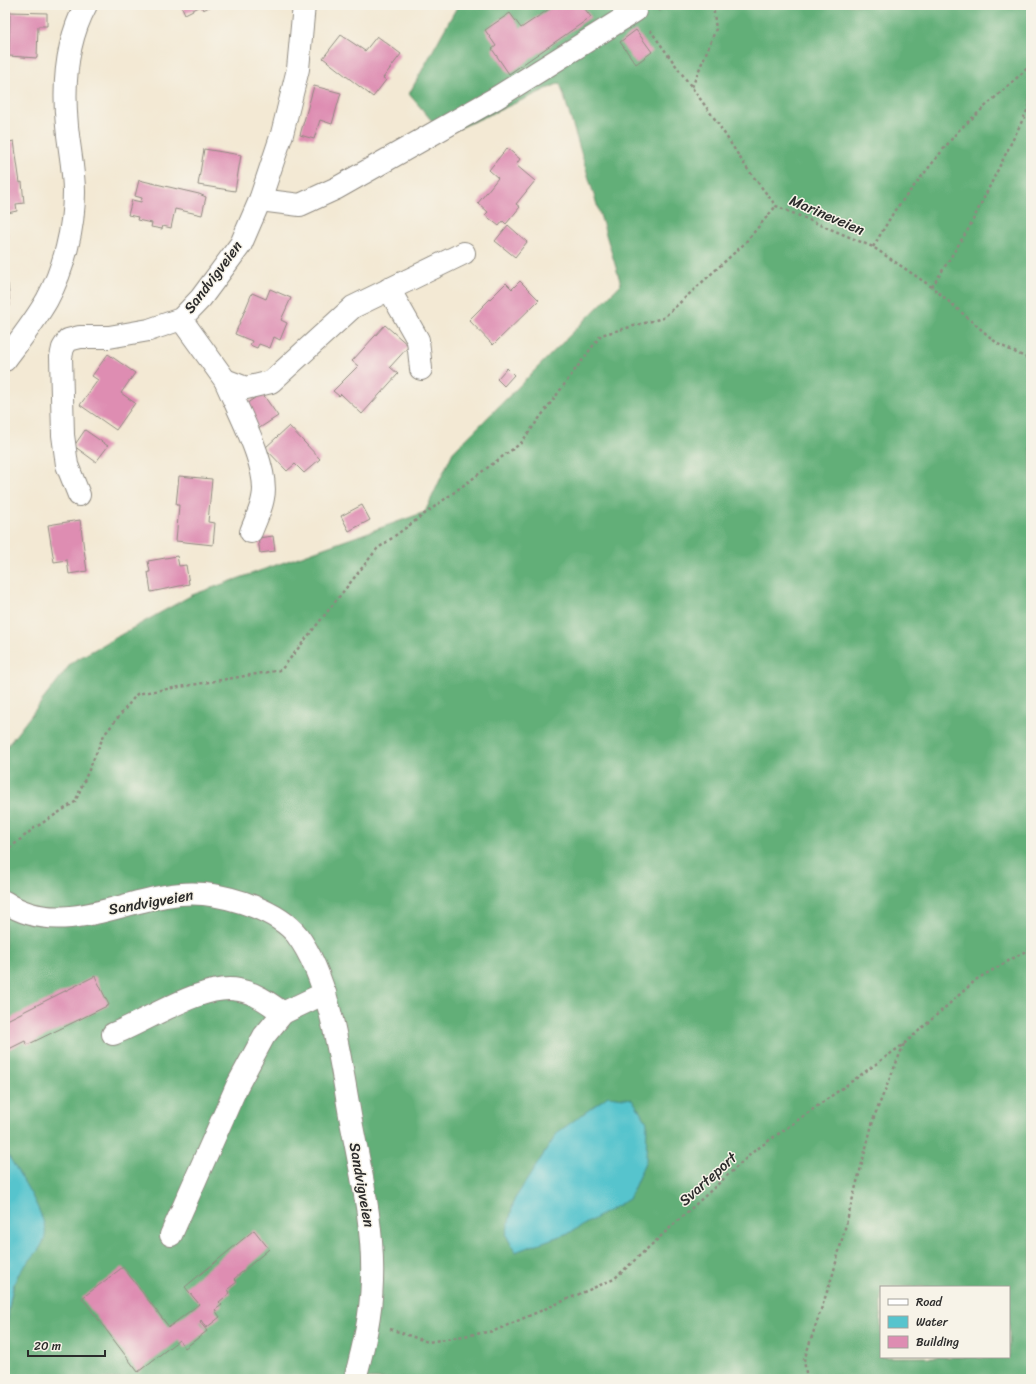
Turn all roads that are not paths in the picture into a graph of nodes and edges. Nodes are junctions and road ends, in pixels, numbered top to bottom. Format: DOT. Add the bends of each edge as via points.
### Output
graph roads {
  1 [pos="86,5"];
  2 [pos="304,5"];
  3 [pos="634,11"];
  4 [pos="260,200"];
  5 [pos="464,253"];
  6 [pos="389,289"];
  7 [pos="181,319"];
  8 [pos="5,360"];
  9 [pos="421,369"];
  10 [pos="225,380"];
  11 [pos="79,495"];
  12 [pos="251,532"];
  13 [pos="5,902"];
  14 [pos="324,993"];
  15 [pos="283,1013"];
  16 [pos="113,1034"];
  17 [pos="171,1235"];
  18 [pos="355,1379"];
  1 -- 8 [label="street" via="74,34 65,89 74,192 68,241 48,299"];
  2 -- 4 [label="street, Sandvigveien" via="298,69 282,134"];
  3 -- 4 [label="street" via="496,98 337,188 300,205"];
  4 -- 7 [label="street, Sandvigveien" via="240,244 201,298"];
  5 -- 6 [label="street"];
  6 -- 9 [label="street" via="418,340"];
  6 -- 10 [label="street" via="353,306 271,382 246,388"];
  7 -- 10 [label="street, Sandvigveien"];
  7 -- 11 [label="street" via="149,330 109,337 68,340 63,348 63,435 67,465"];
  10 -- 12 [label="street, Sandvigveien" via="254,446 263,475 264,497"];
  13 -- 14 [label="street, Sandvigveien" via="34,915 51,917 91,914 184,893 241,901 282,922 296,933 313,960"];
  14 -- 15 [label="street"];
  14 -- 18 [label="street, Sandvigveien" via="339,1058 370,1225 372,1280 369,1322"];
  15 -- 16 [label="street" via="251,993 239,990 213,990"];
  15 -- 17 [label="street" via="264,1036 237,1086"];
}
